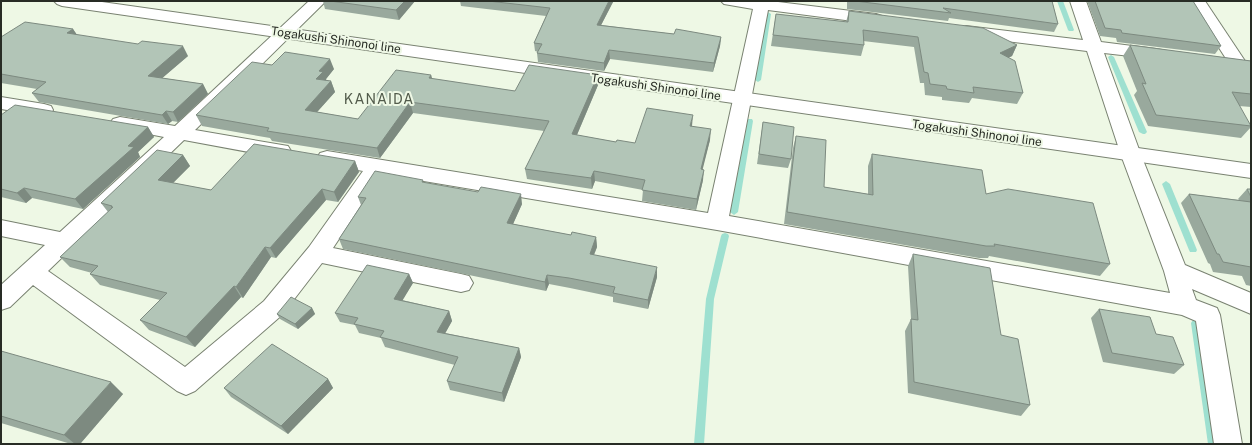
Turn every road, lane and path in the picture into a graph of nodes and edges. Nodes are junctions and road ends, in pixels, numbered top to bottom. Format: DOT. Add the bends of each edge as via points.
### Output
graph roads {
  1 [pos="62,1"];
  2 [pos="318,1"];
  3 [pos="728,1"];
  4 [pos="1078,1"];
  5 [pos="1197,1"];
  6 [pos="762,3"];
  7 [pos="888,21"];
  8 [pos="951,29"];
  9 [pos="286,32"];
  10 [pos="1093,47"];
  11 [pos="1169,56"];
  12 [pos="1215,61"];
  13 [pos="1244,65"];
  14 [pos="742,99"];
  15 [pos="1,103"];
  16 [pos="63,113"];
  17 [pos="102,120"];
  18 [pos="180,133"];
  19 [pos="1131,155"];
  20 [pos="376,167"];
  21 [pos="1251,172"];
  22 [pos="718,222"];
  23 [pos="1,228"];
  24 [pos="64,241"];
  25 [pos="317,253"];
  26 [pos="1176,271"];
  27 [pos="32,272"];
  28 [pos="461,283"];
  29 [pos="1,300"];
  30 [pos="1251,304"];
  31 [pos="1184,306"];
  32 [pos="1228,444"];
  1 -- 9 [label="street, Togakushi Shinonoi line"];
  2 -- 9 [label="street"];
  3 -- 6 [label="street"];
  4 -- 10 [label="street"];
  5 -- 13 [label="street"];
  6 -- 7 [label="street"];
  6 -- 14 [label="street"];
  8 -- 10 [label="street"];
  9 -- 14 [label="street, Togakushi Shinonoi line"];
  9 -- 18 [label="street"];
  10 -- 11 [label="street"];
  10 -- 19 [label="street"];
  12 -- 13 [label="street"];
  14 -- 19 [label="street, Togakushi Shinonoi line"];
  14 -- 22 [label="street"];
  15 -- 16 [label="street"];
  17 -- 18 [label="street"];
  18 -- 20 [label="street"];
  18 -- 24 [label="street"];
  19 -- 21 [label="street, Togakushi Shinonoi line"];
  19 -- 26 [label="street"];
  20 -- 22 [label="street"];
  20 -- 25 [label="street"];
  22 -- 31 [label="street"];
  23 -- 24 [label="street"];
  24 -- 27 [label="street"];
  25 -- 27 [label="street" via="273,308 186,382"];
  25 -- 28 [label="street"];
  26 -- 30 [label="street"];
  26 -- 31 [label="street"];
  27 -- 29 [label="street"];
  31 -- 32 [label="street" via="1208,315"];
}
